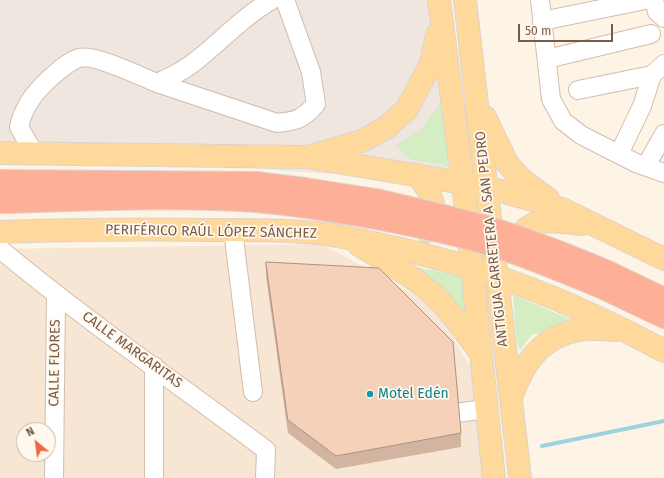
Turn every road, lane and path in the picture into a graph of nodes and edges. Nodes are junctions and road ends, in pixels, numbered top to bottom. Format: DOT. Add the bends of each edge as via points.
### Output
graph roads {
  1 [pos="272,0"];
  2 [pos="286,0"];
  3 [pos="465,0"];
  4 [pos="540,0"];
  5 [pos="644,0"];
  6 [pos="654,0"];
  7 [pos="440,9"];
  8 [pos="664,18"];
  9 [pos="542,21"];
  10 [pos="651,34"];
  11 [pos="547,59"];
  12 [pos="658,69"];
  13 [pos="157,83"];
  14 [pos="578,90"];
  15 [pos="476,98"];
  16 [pos="664,134"];
  17 [pos="0,153"];
  18 [pos="34,153"];
  19 [pos="619,154"];
  20 [pos="307,157"];
  21 [pos="646,166"];
  22 [pos="664,173"];
  23 [pos="417,175"];
  24 [pos="0,181"];
  25 [pos="463,183"];
  26 [pos="486,187"];
  27 [pos="79,190"];
  28 [pos="0,202"];
  29 [pos="564,210"];
  30 [pos="595,225"];
  31 [pos="233,230"];
  32 [pos="0,232"];
  33 [pos="346,238"];
  34 [pos="0,249"];
  35 [pos="403,249"];
  36 [pos="664,259"];
  37 [pos="471,266"];
  38 [pos="496,274"];
  39 [pos="56,296"];
  40 [pos="556,297"];
  41 [pos="664,299"];
  42 [pos="664,317"];
  43 [pos="626,330"];
  44 [pos="664,351"];
  45 [pos="479,352"];
  46 [pos="154,366"];
  47 [pos="253,392"];
  48 [pos="510,402"];
  49 [pos="485,404"];
  50 [pos="420,418"];
  51 [pos="54,478"];
  52 [pos="154,478"];
  53 [pos="265,478"];
  54 [pos="494,478"];
  55 [pos="520,478"];
  1 -- 13 [label="street" via="196,61"];
  2 -- 13 [label="street" via="311,72 316,104 306,116 292,122 277,123"];
  3 -- 15 [label="main road, ANTIGUA CARRETERA A SAN PEDRO"];
  4 -- 9 [label="street"];
  5 -- 9 [label="street"];
  6 -- 8 [label="street" via="657,12"];
  7 -- 20 [label="main road" via="431,64 407,109 387,127 362,141"];
  7 -- 25 [label="main road, ANTIGUA CARRETERA A SAN PEDRO"];
  9 -- 11 [label="street"];
  10 -- 11 [label="street"];
  11 -- 19 [label="street" via="551,99 563,121 581,135"];
  12 -- 14 [label="street"];
  12 -- 19 [label="street"];
  13 -- 18 [label="street" via="100,59 80,57 61,68 41,86 22,114 19,127"];
  15 -- 26 [label="main road, ANTIGUA CARRETERA A SAN PEDRO"];
  15 -- 29 [label="main road" via="507,162 521,179"];
  16 -- 21 [label="street"];
  17 -- 18 [label="main road"];
  18 -- 20 [label="main road"];
  19 -- 21 [label="street"];
  20 -- 23 [label="main road"];
  21 -- 22 [label="street"];
  23 -- 25 [label="main road"];
  23 -- 35 [label="main road" via="428,187 434,211 431,224 424,235 415,244"];
  24 -- 27 [label="highway, PERIFÉRICO RAÚL LÓPEZ SÁNCHEZ"];
  25 -- 26 [label="main road"];
  25 -- 37 [label="main road, ANTIGUA CARRETERA A SAN PEDRO"];
  26 -- 29 [label="main road"];
  26 -- 38 [label="main road, ANTIGUA CARRETERA A SAN PEDRO"];
  27 -- 28 [label="highway, PERIFÉRICO RAÚL LÓPEZ SÁNCHEZ"];
  27 -- 41 [label="highway, PERIFÉRICO RAÚL LÓPEZ SÁNCHEZ, bridge" via="256,183 376,200 436,213 544,247 608,272"];
  27 -- 42 [label="highway, PERIFÉRICO RAÚL LÓPEZ SÁNCHEZ, bridge" via="156,199 256,201 321,209 426,228 491,245 546,264"];
  29 -- 30 [label="main road"];
  30 -- 36 [label="main road"];
  30 -- 40 [label="main road" via="540,222 527,228 520,236 517,251 519,261 527,272"];
  31 -- 32 [label="main road, PERIFÉRICO RAÚL LÓPEZ SÁNCHEZ"];
  31 -- 33 [label="main road, PERIFÉRICO RAÚL LÓPEZ SÁNCHEZ" via="281,230"];
  31 -- 47 [label="street"];
  33 -- 35 [label="main road, PERIFÉRICO RAÚL LÓPEZ SÁNCHEZ"];
  33 -- 45 [label="main road" via="434,295 458,322"];
  34 -- 39 [label="street, CALLE MARGARITAS"];
  35 -- 37 [label="main road, PERIFÉRICO RAÚL LÓPEZ SÁNCHEZ"];
  37 -- 38 [label="main road, PERIFÉRICO RAÚL LÓPEZ SÁNCHEZ"];
  37 -- 45 [label="main road, ANTIGUA CARRETERA A SAN PEDRO"];
  38 -- 40 [label="main road, PERIFÉRICO RAÚL LÓPEZ SÁNCHEZ"];
  38 -- 48 [label="main road, ANTIGUA CARRETERA A SAN PEDRO"];
  39 -- 46 [label="street, CALLE MARGARITAS"];
  39 -- 51 [label="street, CALLE FLORES"];
  40 -- 43 [label="main road, PERIFÉRICO RAÚL LÓPEZ SÁNCHEZ"];
  43 -- 44 [label="main road, PERIFÉRICO RAÚL LÓPEZ SÁNCHEZ"];
  43 -- 48 [label="main road" via="585,329 558,336 535,352 519,376"];
  45 -- 49 [label="main road, ANTIGUA CARRETERA A SAN PEDRO"];
  46 -- 52 [label="street"];
  46 -- 53 [label="street, CALLE MARGARITAS" via="266,450"];
  48 -- 55 [label="main road, ANTIGUA CARRETERA A SAN PEDRO"];
  49 -- 50 [label="street"];
  49 -- 54 [label="main road, ANTIGUA CARRETERA A SAN PEDRO"];
}
